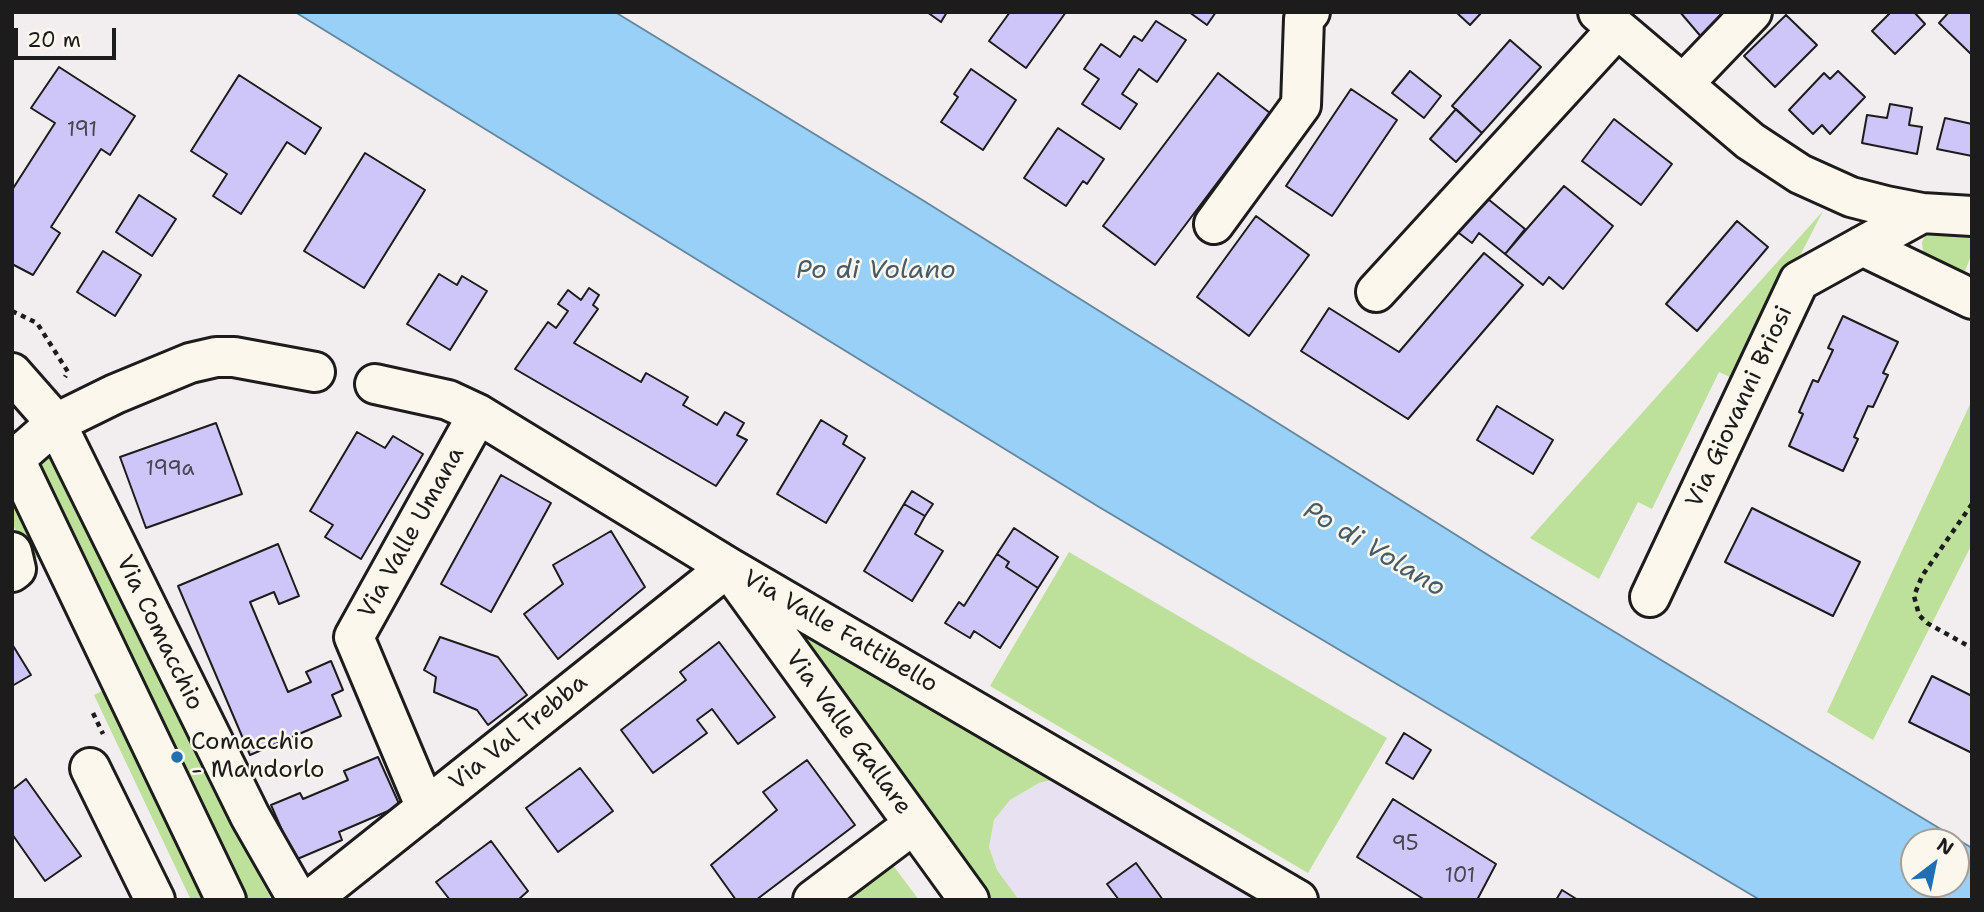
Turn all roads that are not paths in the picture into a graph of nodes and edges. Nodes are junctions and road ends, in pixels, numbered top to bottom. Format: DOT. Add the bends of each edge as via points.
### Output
graph roads {
  1 [pos="1310,12"];
  2 [pos="1752,12"];
  3 [pos="1607,20"];
  4 [pos="1683,84"];
  5 [pos="1850,197"];
  6 [pos="1922,213"];
  7 [pos="1972,216"];
  8 [pos="1214,224"];
  9 [pos="1862,246"];
  10 [pos="1376,292"];
  11 [pos="1972,299"];
  12 [pos="315,372"];
  13 [pos="12,373"];
  14 [pos="375,384"];
  15 [pos="478,414"];
  16 [pos="55,423"];
  17 [pos="14,455"];
  18 [pos="728,566"];
  19 [pos="1650,597"];
  20 [pos="90,768"];
  21 [pos="426,808"];
  22 [pos="914,824"];
  23 [pos="155,900"];
  24 [pos="226,900"];
  25 [pos="298,900"];
  26 [pos="310,900"];
  27 [pos="813,900"];
  28 [pos="969,900"];
  29 [pos="1297,900"];
  1 -- 8 [label="street" via="1304,19 1301,105"];
  2 -- 4 [label="street"];
  3 -- 4 [label="street"];
  3 -- 10 [label="street"];
  4 -- 5 [label="street" via="1750,141 1800,174"];
  5 -- 6 [label="street"];
  5 -- 9 [label="street"];
  6 -- 7 [label="street"];
  6 -- 9 [label="street, Via Giovanni Briosi"];
  9 -- 11 [label="street"];
  9 -- 19 [label="street, Via Giovanni Briosi" via="1799,281"];
  12 -- 16 [label="street" via="251,358 216,357 190,363"];
  13 -- 16 [label="street, Via Comacchio"];
  14 -- 15 [label="street, Via Valle Fattibello" via="448,400"];
  15 -- 18 [label="street, Via Valle Fattibello"];
  15 -- 21 [label="street, Via Valle Umana" via="354,637"];
  16 -- 17 [label="street"];
  16 -- 25 [label="street, Via Comacchio" via="250,816"];
  17 -- 24 [label="street"];
  18 -- 21 [label="street, Via Val Trebba"];
  18 -- 22 [label="street, Via Valle Gallare"];
  18 -- 29 [label="street, Via Valle Fattibello"];
  20 -- 23 [label="street"];
  21 -- 26 [label="street, Via Val Trebba"];
  22 -- 27 [label="street"];
  22 -- 28 [label="street, Via Valle Gallare"];
}
